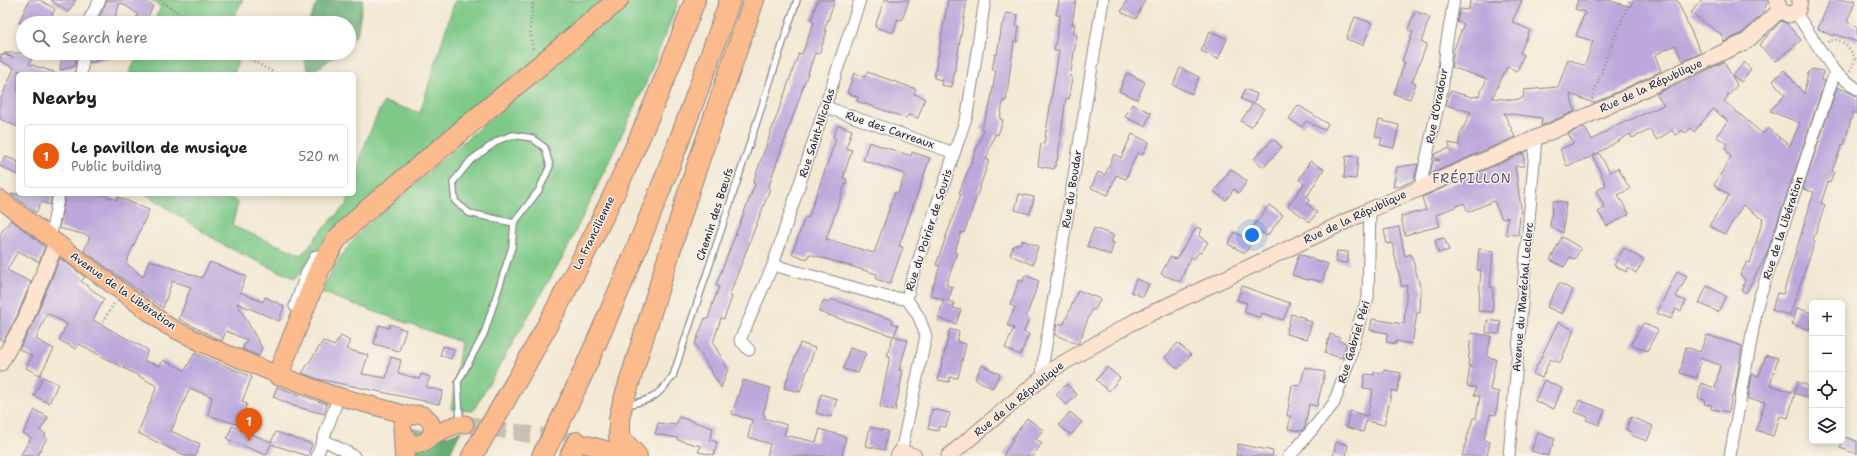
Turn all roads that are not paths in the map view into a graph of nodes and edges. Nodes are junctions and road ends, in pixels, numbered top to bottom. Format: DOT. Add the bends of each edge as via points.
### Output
graph roads {
  1 [pos="100,0"];
  2 [pos="618,0"];
  3 [pos="695,0"];
  4 [pos="730,0"];
  5 [pos="754,0"];
  6 [pos="797,0"];
  7 [pos="860,0"];
  8 [pos="985,0"];
  9 [pos="1103,0"];
  10 [pos="1454,0"];
  11 [pos="1778,5"];
  12 [pos="1798,6"];
  13 [pos="93,16"];
  14 [pos="83,60"];
  15 [pos="530,61"];
  16 [pos="80,72"];
  17 [pos="1835,72"];
  18 [pos="1857,89"];
  19 [pos="826,107"];
  20 [pos="1536,138"];
  21 [pos="954,153"];
  22 [pos="1420,187"];
  23 [pos="59,196"];
  24 [pos="0,199"];
  25 [pos="1370,210"];
  26 [pos="514,224"];
  27 [pos="53,241"];
  28 [pos="773,265"];
  29 [pos="907,299"];
  30 [pos="749,350"];
  31 [pos="0,364"];
  32 [pos="278,375"];
  33 [pos="1042,378"];
  34 [pos="339,396"];
  35 [pos="369,404"];
  36 [pos="622,406"];
  37 [pos="411,416"];
  38 [pos="428,419"];
  39 [pos="460,424"];
  40 [pos="403,434"];
  41 [pos="429,438"];
  42 [pos="324,440"];
  43 [pos="574,449"];
  44 [pos="907,455"];
  45 [pos="316,456"];
  46 [pos="354,456"];
  47 [pos="405,456"];
  48 [pos="472,456"];
  49 [pos="542,456"];
  50 [pos="630,456"];
  51 [pos="637,456"];
  52 [pos="949,456"];
  53 [pos="1288,456"];
  54 [pos="1509,456"];
  55 [pos="1730,456"];
  1 -- 13 [label="street"];
  2 -- 32 [label="highway" via="361,215 336,240 320,268"];
  3 -- 48 [label="highway, La Francilienne" via="676,52 624,172 511,392"];
  4 -- 49 [label="highway" via="637,250 568,408"];
  5 -- 36 [label="highway" via="690,187"];
  6 -- 36 [label="lane, Chemin des Bœufs" via="673,376 660,393 642,402"];
  7 -- 19 [label="street, Rue Saint-Nicolas"];
  8 -- 21 [label="street, Rue du Poirier de Souris" via="967,115"];
  9 -- 33 [label="street, Rue du Boudar"];
  10 -- 22 [label="street, Rue d'Oradour" via="1443,84"];
  11 -- 12 [label="street" via="1786,14"];
  11 -- 20 [label="street, Rue de la République" via="1747,41"];
  12 -- 17 [label="street" via="1819,48"];
  14 -- 16 [label="street"];
  15 -- 32 [label="street" via="345,220 324,245 307,272 275,361"];
  17 -- 18 [label="street"];
  17 -- 55 [label="street, Rue de la Libération" via="1758,302"];
  19 -- 21 [label="street, Rue des Carreaux"];
  19 -- 28 [label="street, Rue Saint-Nicolas"];
  20 -- 22 [label="street, Rue de la République"];
  20 -- 54 [label="street, Avenue du Maréchal Leclerc"];
  21 -- 29 [label="street, Rue du Poirier de Souris"];
  22 -- 25 [label="street, Rue de la République"];
  23 -- 27 [label="street"];
  24 -- 27 [label="main road, Avenue de la Libération"];
  25 -- 33 [label="street, Rue de la République" via="1134,321"];
  25 -- 53 [label="street, Rue Gabriel Péri" via="1368,298 1349,361 1334,403"];
  26 -- 26 [label="lane" via="540,190 550,166 545,148 532,138 513,135 499,140 471,160 453,182 455,201 469,213"];
  26 -- 39 [label="lane" via="512,247 484,334 458,382"];
  27 -- 31 [label="street" via="25,320"];
  27 -- 32 [label="main road, Avenue de la Libération" via="168,326"];
  28 -- 29 [label="street" via="887,297"];
  28 -- 30 [label="street, Rue Saint-Nicolas" via="740,340"];
  29 -- 44 [label="street, Rue du Poirier de Souris" via="919,317 926,336"];
  32 -- 34 [label="main road, Avenue de la Libération"];
  33 -- 52 [label="street, Rue de la République"];
  34 -- 35 [label="main road, Avenue de la Libération"];
  34 -- 42 [label="street"];
  35 -- 37 [label="main road, Avenue de la Libération"];
  35 -- 40 [label="main road, Avenue de la Libération"];
  36 -- 51 [label="highway" via="619,437"];
  37 -- 38 [label="main road" via="420,415"];
  37 -- 40 [label="main road" via="404,424"];
  38 -- 39 [label="main road"];
  38 -- 41 [label="main road" via="432,430"];
  39 -- 41 [label="main road"];
  40 -- 41 [label="main road" via="414,444 422,443"];
  40 -- 47 [label="highway"];
  42 -- 45 [label="street"];
  42 -- 46 [label="street"];
  43 -- 50 [label="main road"];
}
